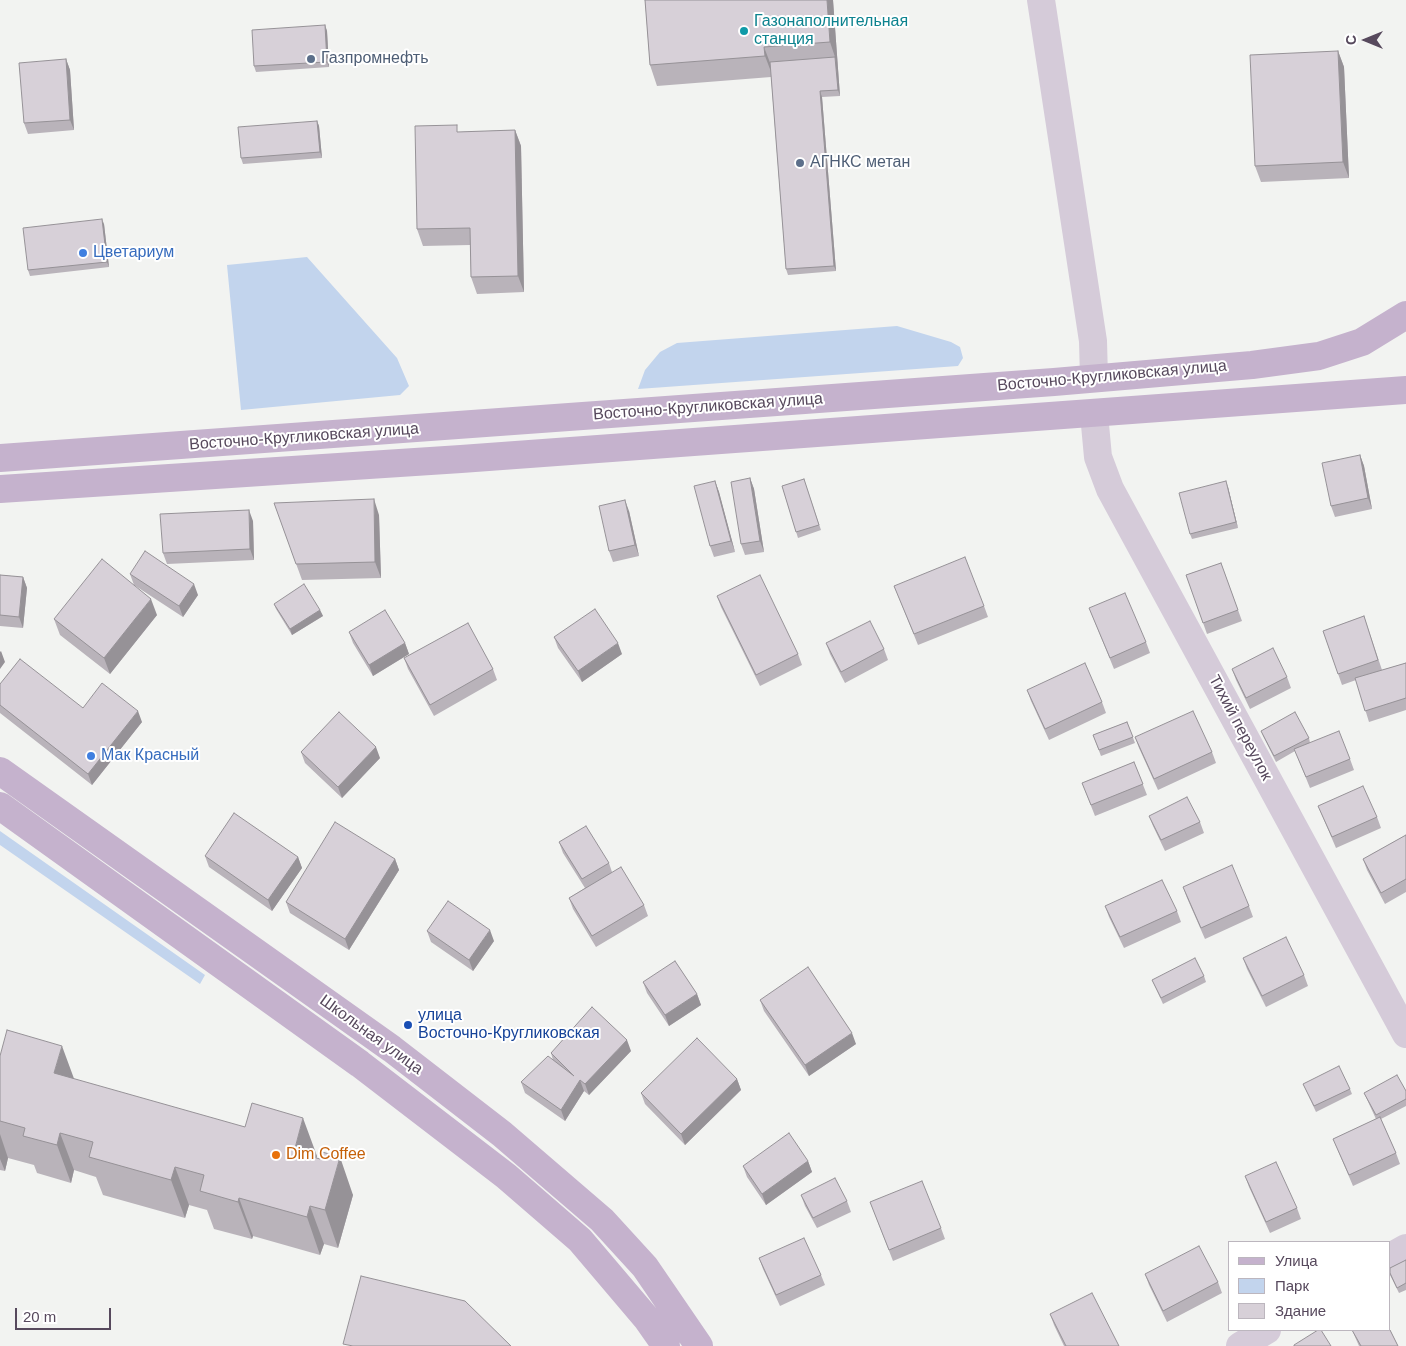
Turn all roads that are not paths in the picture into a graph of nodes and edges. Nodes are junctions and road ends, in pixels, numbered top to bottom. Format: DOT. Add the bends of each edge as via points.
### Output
graph roads {
  1 [pos="1041,0"];
  2 [pos="1406,315"];
  3 [pos="1094,378"];
  4 [pos="1406,390"];
  5 [pos="1094,414"];
  6 [pos="0,458"];
  7 [pos="0,489"];
  8 [pos="0,771"];
  9 [pos="0,806"];
  10 [pos="1406,1034"];
  11 [pos="1406,1248"];
  12 [pos="1391,1256"];
  13 [pos="1265,1331"];
  14 [pos="666,1346"];
  15 [pos="699,1346"];
  16 [pos="1240,1346"];
  1 -- 3 [label="street" via="1093,341"];
  2 -- 3 [label="main road, Восточно-Кругликовская улица" via="1362,342 1318,356 1252,365"];
  3 -- 6 [label="main road, Восточно-Кругликовская улица"];
  4 -- 5 [label="main road, Восточно-Кругликовская улица"];
  5 -- 7 [label="main road, Восточно-Кругликовская улица"];
  5 -- 10 [label="street, Тихий переулок" via="1098,457 1110,489"];
  8 -- 15 [label="main road, Школьная улица" via="384,1043 517,1146 602,1220 639,1261"];
  9 -- 14 [label="main road, Школьная улица" via="360,1064 506,1176 580,1240"];
  11 -- 12 [label="street"];
  13 -- 16 [label="street"];
}
